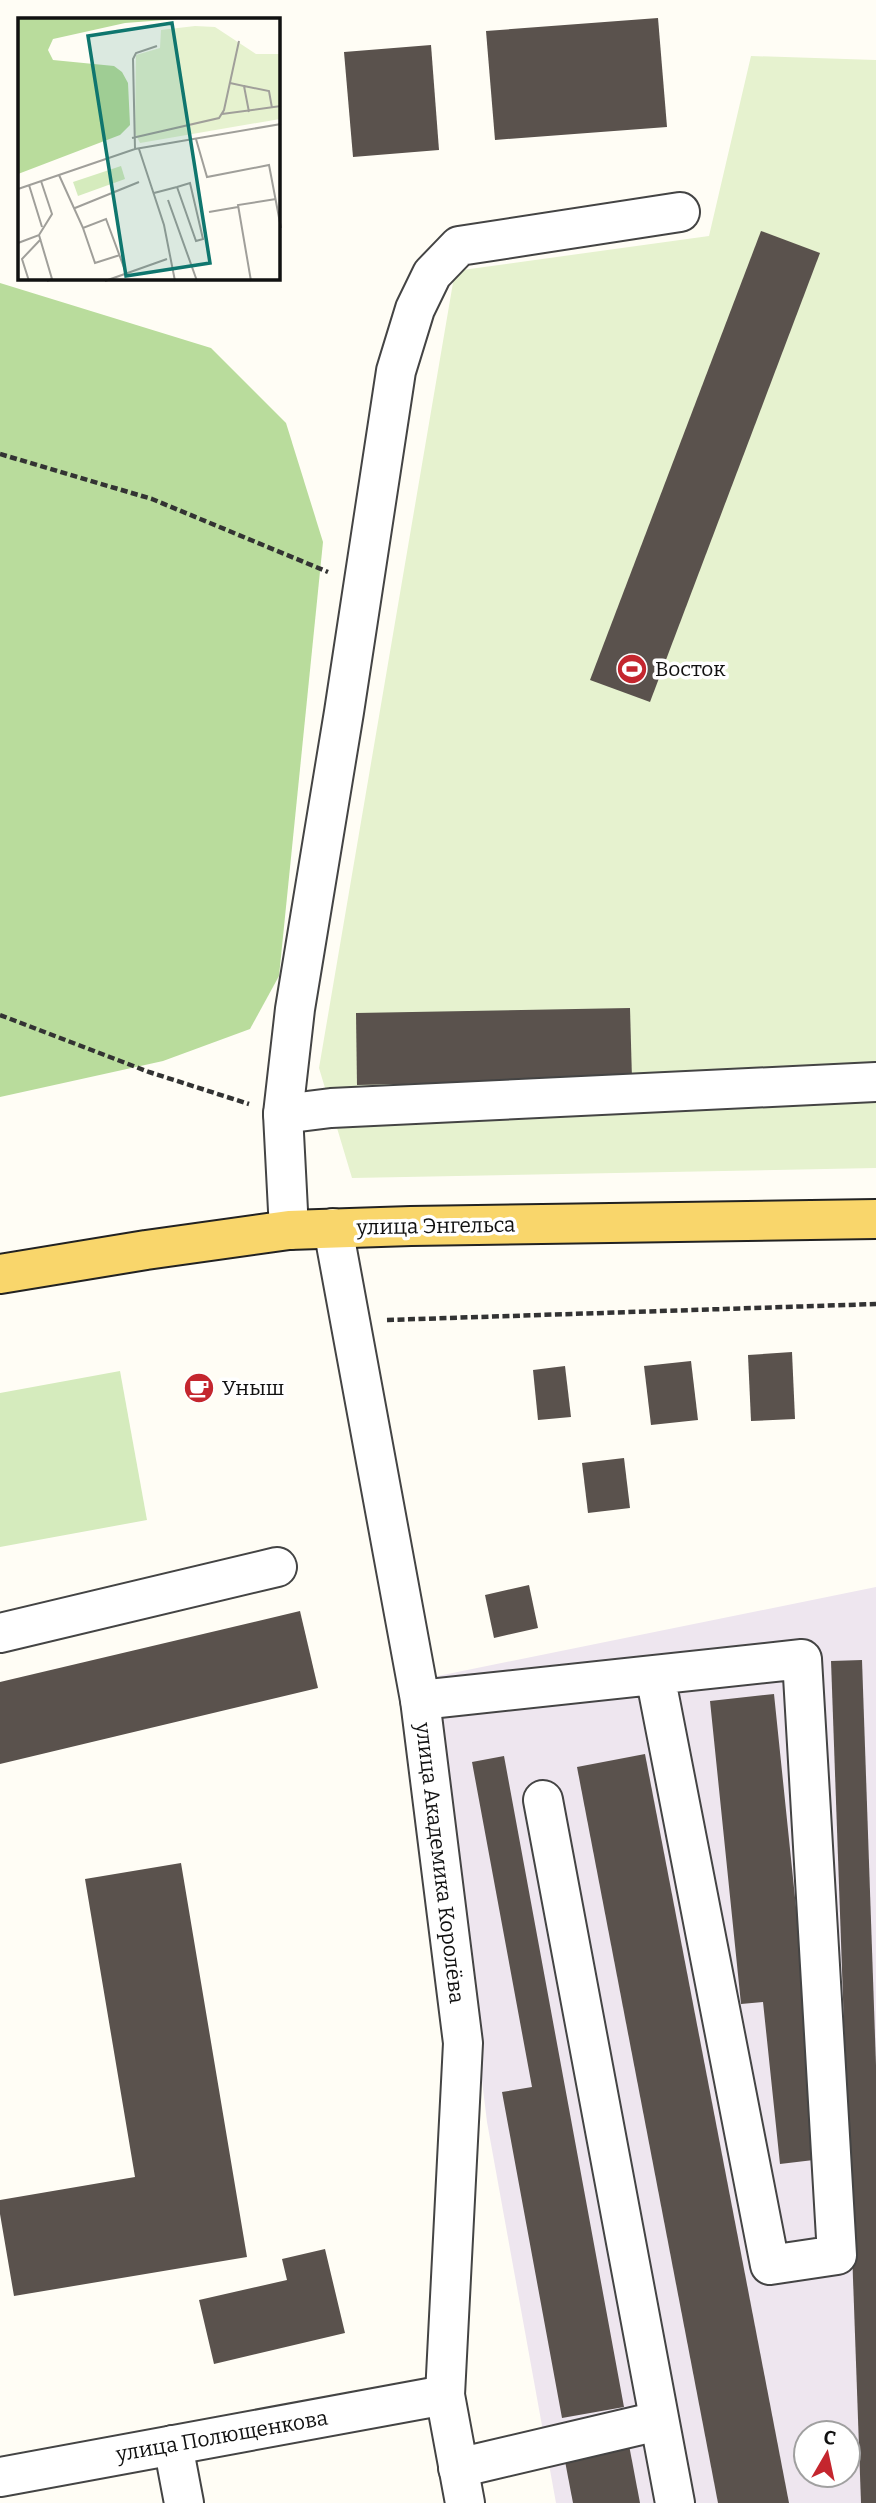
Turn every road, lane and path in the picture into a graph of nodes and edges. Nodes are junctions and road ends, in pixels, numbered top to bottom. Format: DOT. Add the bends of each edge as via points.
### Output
graph roads {
  1 [pos="680,212"];
  2 [pos="0,454"];
  3 [pos="362,585"];
  4 [pos="0,1015"];
  5 [pos="876,1082"];
  6 [pos="283,1114"];
  7 [pos="876,1219"];
  8 [pos="333,1228"];
  9 [pos="289,1230"];
  10 [pos="0,1274"];
  11 [pos="876,1304"];
  12 [pos="351,1321"];
  13 [pos="277,1567"];
  14 [pos="0,1633"];
  15 [pos="656,1675"];
  16 [pos="420,1700"];
  17 [pos="544,1800"];
  18 [pos="445,2395"];
  19 [pos="658,2421"];
  20 [pos="173,2445"];
  21 [pos="2,2467"];
  22 [pos="461,2486"];
  23 [pos="184,2503"];
  24 [pos="675,2503"];
  1 -- 3 [label="street" via="459,246 432,274 415,309 396,371"];
  2 -- 3 [label="path" via="152,499"];
  3 -- 6 [label="street" via="295,1009"];
  4 -- 6 [label="path" via="149,1072"];
  5 -- 6 [label="street"];
  6 -- 9 [label="street"];
  7 -- 8 [label="main road, улица Энгельса"];
  8 -- 9 [label="main road, улица Энгельса"];
  8 -- 12 [label="street, улица Академика Королёва"];
  9 -- 10 [label="main road, улица Энгельса"];
  11 -- 12 [label="path"];
  12 -- 16 [label="street, улица Академика Королёва"];
  13 -- 14 [label="street"];
  15 -- 15 [label="street" via="802,1659 837,2255 770,2265"];
  15 -- 16 [label="street"];
  16 -- 18 [label="street, улица Академика Королёва" via="463,2043"];
  17 -- 19 [label="street"];
  18 -- 20 [label="street, улица Полющенкова"];
  18 -- 22 [label="street, улица Академика Королёва"];
  19 -- 22 [label="street"];
  19 -- 24 [label="street"];
  20 -- 21 [label="street, улица Полющенкова"];
  20 -- 23 [label="street"];
}
